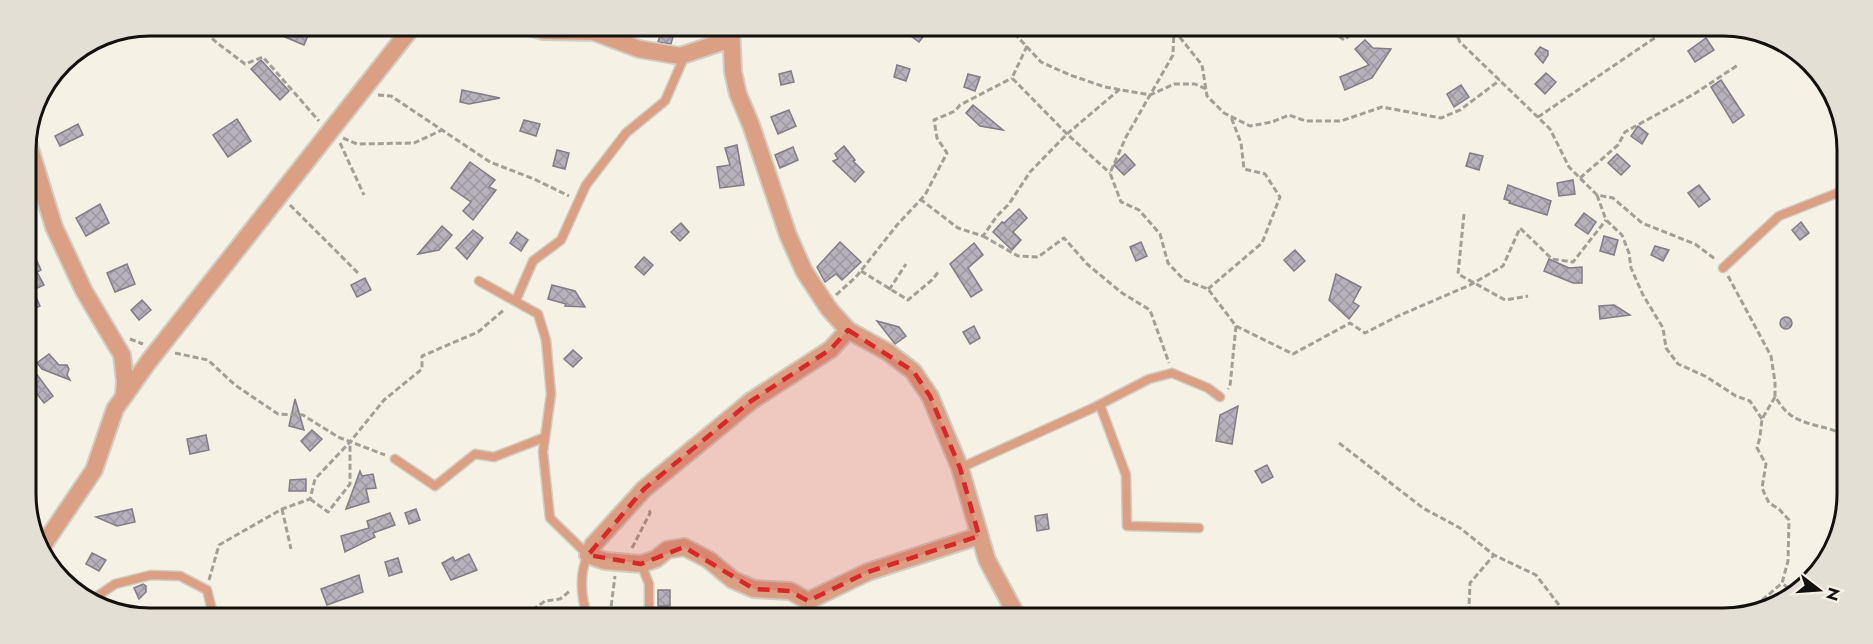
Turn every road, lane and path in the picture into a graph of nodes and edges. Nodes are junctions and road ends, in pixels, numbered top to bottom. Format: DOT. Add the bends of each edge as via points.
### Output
graph roads {
  1 [pos="210,36"];
  2 [pos="405,36"];
  3 [pos="605,36"];
  4 [pos="724,36"];
  5 [pos="731,36"];
  6 [pos="1017,36"];
  7 [pos="1174,36"];
  8 [pos="1180,36"];
  9 [pos="1457,36"];
  10 [pos="1658,36"];
  11 [pos="1027,46"];
  12 [pos="685,54"];
  13 [pos="1738,65"];
  14 [pos="1012,78"];
  15 [pos="1500,80"];
  16 [pos="1120,89"];
  17 [pos="1206,89"];
  18 [pos="361,92"];
  19 [pos="1150,95"];
  20 [pos="1231,117"];
  21 [pos="1538,117"];
  22 [pos="442,130"];
  23 [pos="330,133"];
  24 [pos="1067,134"];
  25 [pos="36,168"];
  26 [pos="1110,173"];
  27 [pos="1580,178"];
  28 [pos="1837,193"];
  29 [pos="364,195"];
  30 [pos="1597,195"];
  31 [pos="280,196"];
  32 [pos="921,200"];
  33 [pos="579,201"];
  34 [pos="1464,214"];
  35 [pos="1606,220"];
  36 [pos="983,236"];
  37 [pos="906,264"];
  38 [pos="1723,267"];
  39 [pos="861,271"];
  40 [pos="939,271"];
  41 [pos="359,274"];
  42 [pos="479,281"];
  43 [pos="1474,283"];
  44 [pos="1208,289"];
  45 [pos="889,290"];
  46 [pos="1528,296"];
  47 [pos="516,300"];
  48 [pos="826,304"];
  49 [pos="1236,326"];
  50 [pos="106,330"];
  51 [pos="848,330"];
  52 [pos="159,350"];
  53 [pos="1172,373"];
  54 [pos="124,396"];
  55 [pos="1220,397"];
  56 [pos="1774,398"];
  57 [pos="1100,405"];
  58 [pos="1762,419"];
  59 [pos="1837,431"];
  60 [pos="543,438"];
  61 [pos="350,442"];
  62 [pos="1339,443"];
  63 [pos="395,459"];
  64 [pos="960,468"];
  65 [pos="310,499"];
  66 [pos="282,509"];
  67 [pos="1199,528"];
  68 [pos="979,536"];
  69 [pos="46,540"];
  70 [pos="291,549"];
  71 [pos="588,555"];
  72 [pos="1494,555"];
  73 [pos="641,564"];
  74 [pos="582,581"];
  75 [pos="1782,583"];
  76 [pos="1788,588"];
  77 [pos="207,590"];
  78 [pos="98,595"];
  79 [pos="1761,601"];
  80 [pos="212,608"];
  81 [pos="536,608"];
  82 [pos="586,608"];
  83 [pos="649,608"];
  84 [pos="807,608"];
  85 [pos="810,608"];
  86 [pos="1013,608"];
  87 [pos="1470,608"];
  88 [pos="1561,608"];
  1 -- 23 [label="path" via="245,64 263,57"];
  2 -- 18 [label="street"];
  3 -- 12 [label="street" via="639,49"];
  4 -- 12 [label="street"];
  5 -- 48 [label="street" via="732,72 738,94 788,235 804,271"];
  6 -- 11 [label="path"];
  7 -- 19 [label="path" via="1173,55"];
  8 -- 17 [label="path" via="1202,65"];
  9 -- 15 [label="path"];
  10 -- 21 [label="path"];
  11 -- 14 [label="path"];
  11 -- 16 [label="path" via="1041,62"];
  12 -- 33 [label="lane" via="664,102 626,134 586,185"];
  13 -- 27 [label="path" via="1625,132 1618,145"];
  14 -- 24 [label="path"];
  14 -- 32 [label="path" via="934,120 937,138 947,153"];
  15 -- 20 [label="path" via="1460,110 1441,118 1382,107 1341,121 1306,121 1289,115 1250,126"];
  15 -- 21 [label="path"];
  16 -- 19 [label="path"];
  16 -- 24 [label="path"];
  17 -- 19 [label="path" via="1195,84 1174,84"];
  17 -- 20 [label="path" via="1207,96"];
  18 -- 22 [label="path" via="391,96"];
  18 -- 23 [label="street"];
  19 -- 26 [label="path"];
  20 -- 44 [label="path" via="1241,143 1244,169 1265,174 1280,197 1262,243"];
  21 -- 27 [label="path" via="1550,129 1569,167"];
  22 -- 29 [label="path" via="414,143 357,144 337,136"];
  22 -- 33 [label="path" via="490,162"];
  23 -- 31 [label="street"];
  24 -- 26 [label="path"];
  24 -- 36 [label="path" via="1030,172"];
  25 -- 50 [label="street" via="54,227"];
  26 -- 44 [label="path" via="1121,202 1138,210 1160,234 1168,263 1184,280"];
  27 -- 30 [label="path"];
  28 -- 38 [label="lane" via="1779,216"];
  30 -- 35 [label="path"];
  30 -- 38 [label="path" via="1613,198 1642,223 1695,244"];
  31 -- 41 [label="path"];
  31 -- 52 [label="street"];
  32 -- 36 [label="path" via="958,228"];
  32 -- 39 [label="path"];
  33 -- 47 [label="lane" via="561,240 533,261"];
  34 -- 43 [label="path" via="1458,274"];
  35 -- 43 [label="path" via="1573,262 1552,259 1520,228 1503,266"];
  35 -- 58 [label="path" via="1622,235 1631,268 1663,328 1666,348 1678,364 1750,401"];
  36 -- 53 [label="path" via="1017,256 1038,257 1064,238 1087,264 1150,310"];
  37 -- 45 [label="path"];
  38 -- 56 [label="path" via="1771,356"];
  39 -- 45 [label="path"];
  39 -- 48 [label="path"];
  40 -- 45 [label="path" via="908,300"];
  42 -- 47 [label="lane"];
  43 -- 46 [label="path" via="1505,300"];
  43 -- 49 [label="path" via="1365,333 1350,323 1293,354"];
  44 -- 49 [label="path"];
  47 -- 60 [label="lane" via="538,314 546,340 551,394"];
  47 -- 61 [label="path" via="478,332 423,356 422,369 384,400"];
  48 -- 51 [label="street"];
  49 -- 55 [label="path" via="1230,386"];
  50 -- 52 [label="path"];
  50 -- 54 [label="street" via="122,355"];
  51 -- 64 [label="street" via="888,352 912,371 930,396"];
  51 -- 71 [label="street" via="831,348 752,401 644,489"];
  52 -- 54 [label="street"];
  52 -- 61 [label="path" via="208,360 235,385 278,414 303,415"];
  53 -- 55 [label="lane"];
  53 -- 57 [label="lane" via="1149,379"];
  54 -- 69 [label="street" via="115,409 94,470"];
  56 -- 58 [label="path"];
  56 -- 59 [label="path" via="1788,413"];
  57 -- 64 [label="lane"];
  57 -- 67 [label="lane" via="1126,476 1127,526"];
  58 -- 75 [label="path" via="1757,448 1766,464 1762,488 1769,503 1790,520 1788,561"];
  60 -- 63 [label="lane" via="494,457 475,454 435,486"];
  60 -- 71 [label="lane" via="550,518"];
  61 -- 63 [label="path"];
  61 -- 65 [label="path" via="315,479"];
  61 -- 65 [label="path" via="350,484 328,512"];
  62 -- 72 [label="path" via="1423,508 1460,528"];
  64 -- 68 [label="street"];
  65 -- 66 [label="path"];
  66 -- 70 [label="path"];
  66 -- 77 [label="path" via="219,545"];
  68 -- 85 [label="street" via="868,572"];
  68 -- 86 [label="street"];
  71 -- 73 [label="street" via="605,561"];
  71 -- 74 [label="lane"];
  72 -- 87 [label="path" via="1470,583"];
  72 -- 88 [label="path" via="1536,575"];
  73 -- 83 [label="lane" via="649,584"];
  73 -- 84 [label="street" via="667,550 684,547 709,560 733,580 753,589 790,591"];
  74 -- 81 [label="path" via="560,599"];
  74 -- 82 [label="lane"];
  75 -- 76 [label="path"];
  75 -- 79 [label="path"];
  77 -- 78 [label="lane" via="180,576 151,575 115,584"];
  77 -- 80 [label="lane"];
}
